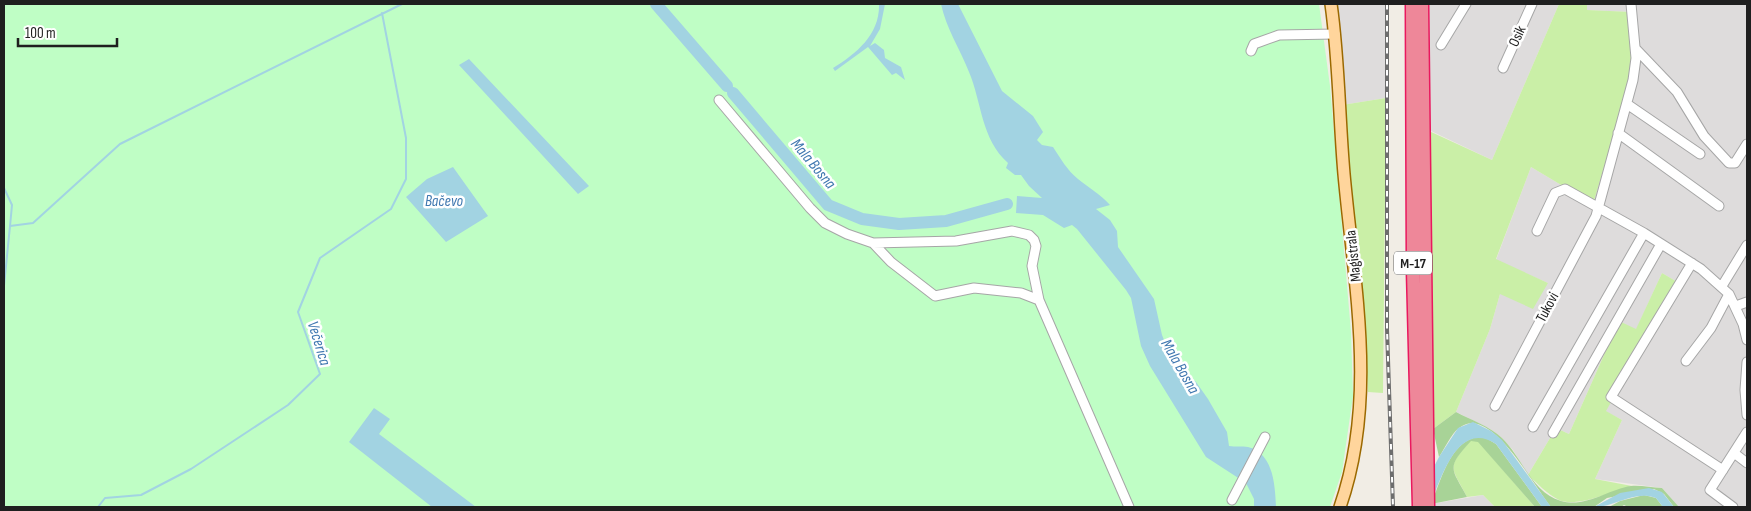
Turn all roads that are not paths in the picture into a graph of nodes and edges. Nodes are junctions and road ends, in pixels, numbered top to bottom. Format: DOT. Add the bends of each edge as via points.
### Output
graph roads {
  1 [pos="1331,4"];
  2 [pos="1412,4"];
  3 [pos="1422,4"];
  4 [pos="1466,4"];
  5 [pos="1532,4"];
  6 [pos="1631,4"];
  7 [pos="1335,34"];
  8 [pos="1441,45"];
  9 [pos="1635,48"];
  10 [pos="1252,51"];
  11 [pos="1416,58"];
  12 [pos="1502,68"];
  13 [pos="719,100"];
  14 [pos="1627,104"];
  15 [pos="1618,133"];
  16 [pos="1747,144"];
  17 [pos="1700,154"];
  18 [pos="1719,206"];
  19 [pos="1597,207"];
  20 [pos="1537,231"];
  21 [pos="1644,233"];
  22 [pos="873,242"];
  23 [pos="1660,244"];
  24 [pos="1747,245"];
  25 [pos="1692,262"];
  26 [pos="1722,286"];
  27 [pos="1729,294"];
  28 [pos="1039,300"];
  29 [pos="1747,302"];
  30 [pos="1736,306"];
  31 [pos="1747,340"];
  32 [pos="1686,362"];
  33 [pos="1747,362"];
  34 [pos="1495,406"];
  35 [pos="1747,415"];
  36 [pos="1533,427"];
  37 [pos="1747,432"];
  38 [pos="1553,433"];
  39 [pos="1265,437"];
  40 [pos="1734,452"];
  41 [pos="1422,461"];
  42 [pos="1747,463"];
  43 [pos="1723,470"];
  44 [pos="1232,500"];
  45 [pos="1129,507"];
  46 [pos="1340,507"];
  47 [pos="1419,507"];
  48 [pos="1428,507"];
  49 [pos="1733,507"];
  1 -- 7 [label="main road, Magistrala"];
  2 -- 11 [label="highway, M-17"];
  3 -- 11 [label="highway, M-17"];
  4 -- 8 [label="street"];
  5 -- 12 [label="street, Osik"];
  6 -- 9 [label="street, Tukovi"];
  7 -- 10 [label="street" via="1279,35 1254,44"];
  7 -- 46 [label="main road, Magistrala" via="1344,173 1360,318 1361,401 1356,446"];
  9 -- 14 [label="street, Tukovi"];
  9 -- 16 [label="street" via="1677,92 1704,136 1729,163 1735,163"];
  11 -- 41 [label="highway, M-17"];
  13 -- 22 [label="street" via="826,223"];
  14 -- 15 [label="street, Tukovi"];
  14 -- 17 [label="street"];
  15 -- 18 [label="street"];
  15 -- 19 [label="street, Tukovi"];
  19 -- 20 [label="street" via="1560,189"];
  19 -- 21 [label="street"];
  19 -- 34 [label="street, Tukovi" via="1596,216"];
  21 -- 23 [label="street"];
  21 -- 36 [label="street"];
  22 -- 28 [label="street" via="891,262 934,296 974,288 1021,293"];
  22 -- 28 [label="street" via="956,241 1012,232 1029,235 1036,246 1032,266"];
  23 -- 25 [label="street"];
  23 -- 38 [label="street"];
  24 -- 26 [label="street"];
  25 -- 26 [label="street"];
  25 -- 43 [label="street" via="1612,397"];
  26 -- 27 [label="street"];
  27 -- 30 [label="street"];
  27 -- 32 [label="street" via="1711,328"];
  28 -- 45 [label="street"];
  29 -- 30 [label="street"];
  30 -- 31 [label="street"];
  33 -- 35 [label="street"];
  37 -- 40 [label="street"];
  39 -- 44 [label="street"];
  40 -- 42 [label="street"];
  40 -- 43 [label="street"];
  41 -- 47 [label="highway, M-17"];
  41 -- 48 [label="highway, M-17"];
  43 -- 49 [label="street" via="1710,490"];
}
